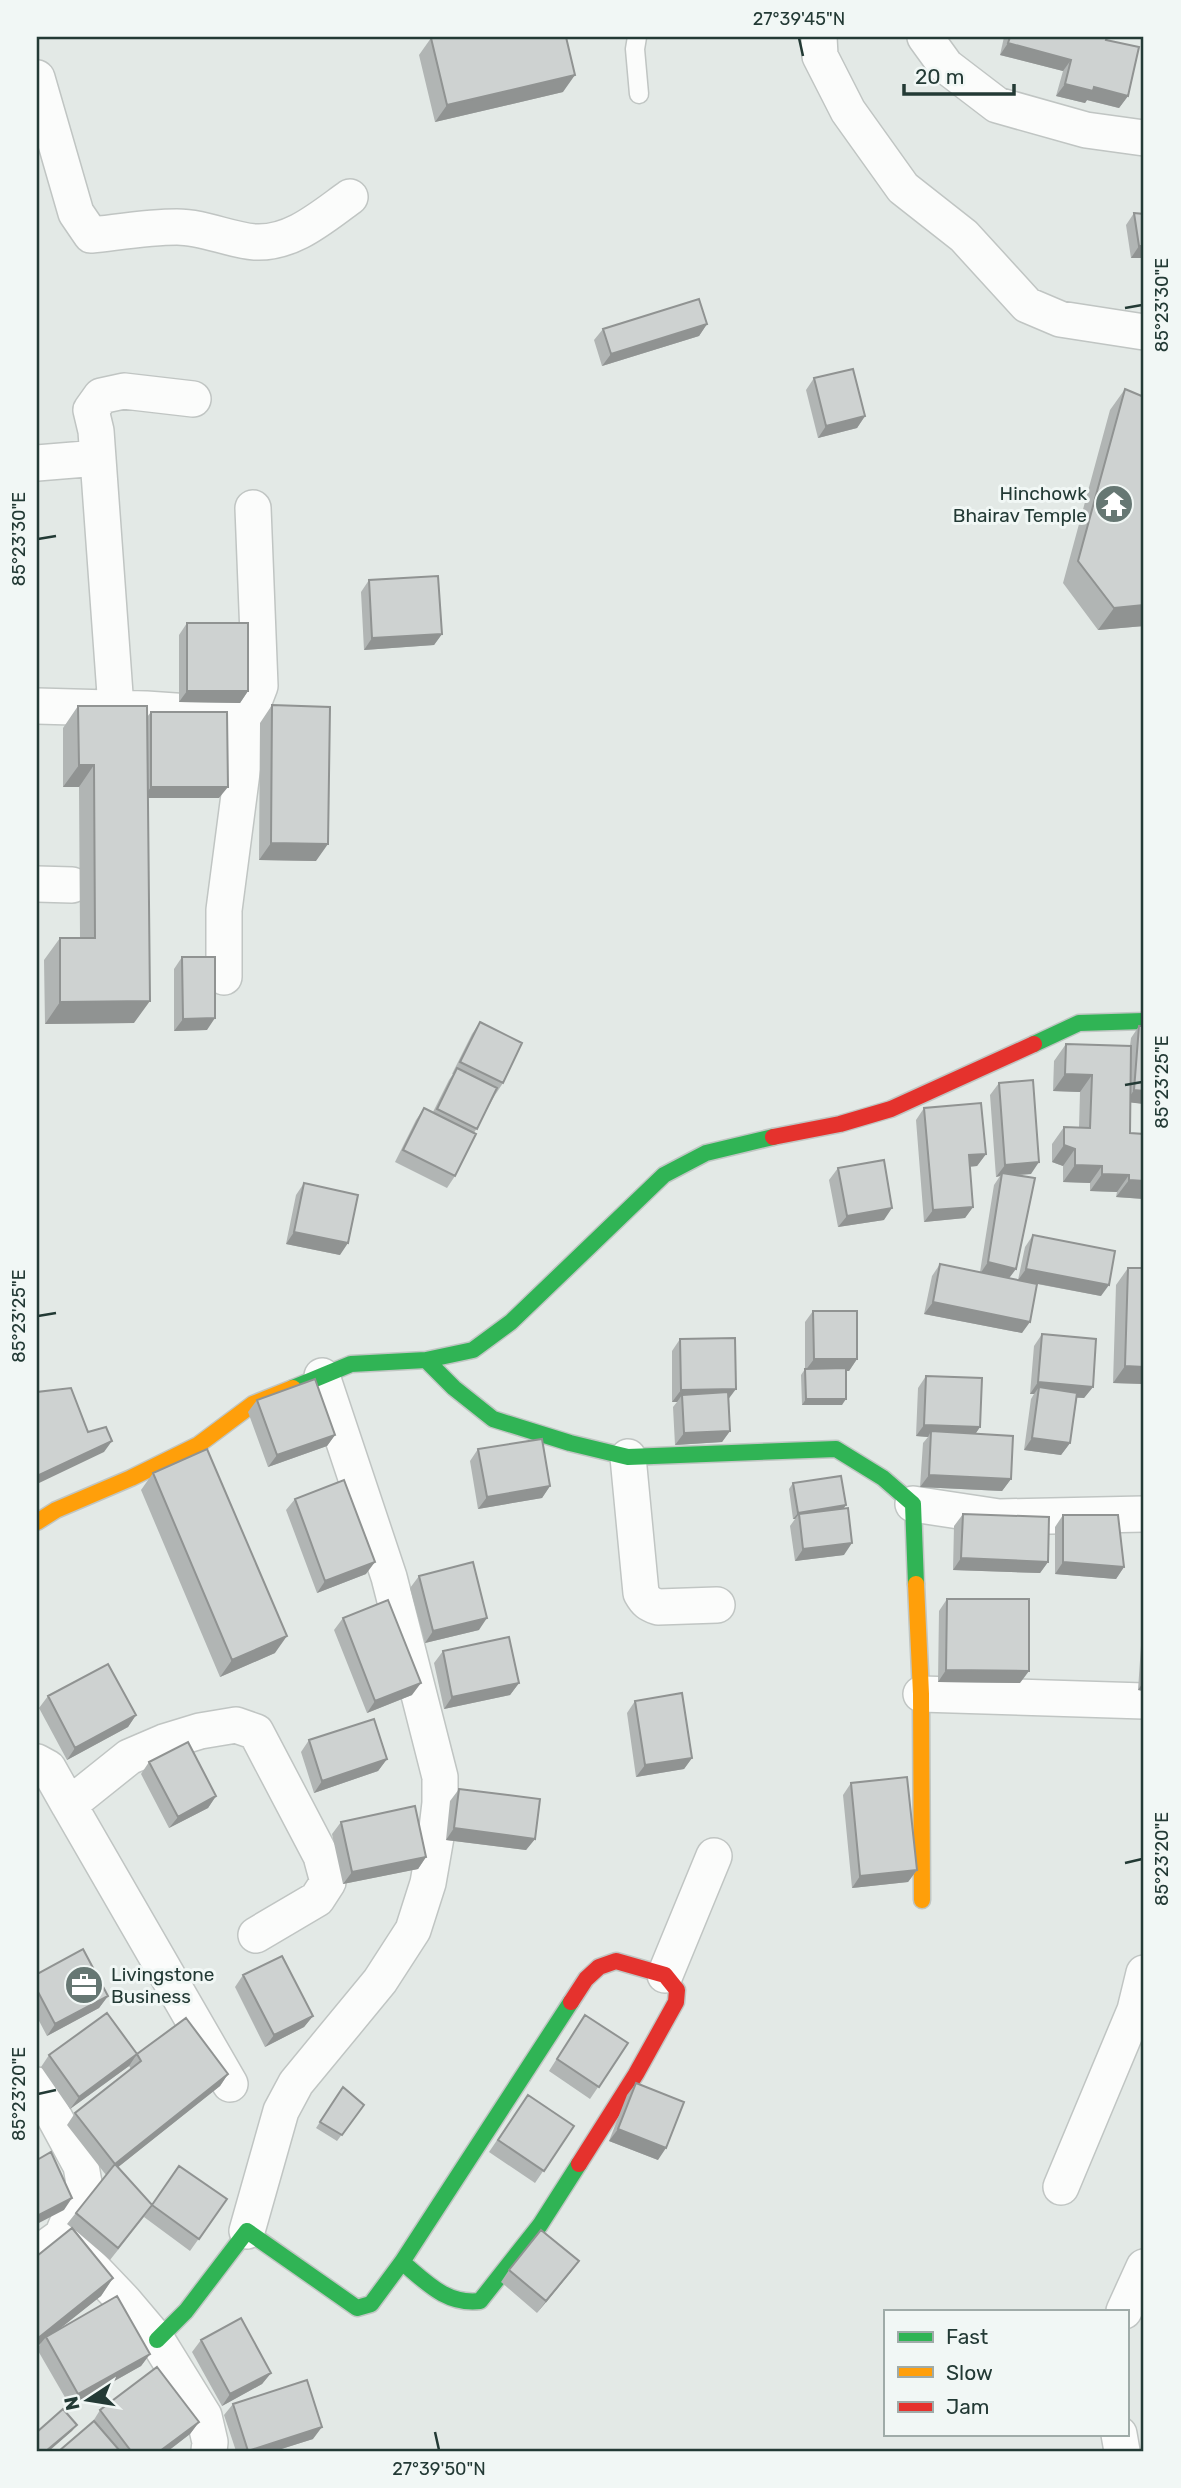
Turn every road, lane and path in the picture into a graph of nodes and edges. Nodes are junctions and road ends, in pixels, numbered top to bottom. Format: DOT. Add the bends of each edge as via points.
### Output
graph roads {
  1 [pos="637,37"];
  2 [pos="820,37"];
  3 [pos="925,37"];
  4 [pos="37,78"];
  5 [pos="639,94"];
  6 [pos="1144,138"];
  7 [pos="350,197"];
  8 [pos="1144,332"];
  9 [pos="193,399"];
  10 [pos="98,458"];
  11 [pos="37,463"];
  12 [pos="253,508"];
  13 [pos="37,706"];
  14 [pos="117,708"];
  15 [pos="243,730"];
  16 [pos="37,884"];
  17 [pos="72,885"];
  18 [pos="225,977"];
  19 [pos="1144,1021"];
  20 [pos="426,1360"];
  21 [pos="322,1376"];
  22 [pos="628,1457"];
  23 [pos="913,1504"];
  24 [pos="1144,1514"];
  25 [pos="37,1522"];
  26 [pos="717,1605"];
  27 [pos="921,1694"];
  28 [pos="1144,1701"];
  29 [pos="37,1762"];
  30 [pos="69,1805"];
  31 [pos="714,1856"];
  32 [pos="922,1899"];
  33 [pos="257,1935"];
  34 [pos="1144,1973"];
  35 [pos="665,1975"];
  36 [pos="1136,2032"];
  37 [pos="230,2084"];
  38 [pos="37,2085"];
  39 [pos="1061,2187"];
  40 [pos="247,2231"];
  41 [pos="50,2245"];
  42 [pos="402,2262"];
  43 [pos="1144,2267"];
  44 [pos="1124,2310"];
  45 [pos="157,2340"];
  46 [pos="209,2451"];
  1 -- 5 [label="lane"];
  2 -- 8 [label="street" via="820,56 848,111 903,188 964,236 1027,304 1060,319"];
  3 -- 6 [label="street" via="946,65 998,105 1086,130"];
  4 -- 7 [label="street" via="76,213 91,235 177,227 257,242 303,231"];
  9 -- 10 [label="street" via="124,391 101,396 91,410"];
  10 -- 11 [label="street"];
  10 -- 14 [label="street"];
  12 -- 15 [label="street" via="260,686"];
  13 -- 14 [label="street"];
  14 -- 15 [label="street" via="204,713 235,720"];
  15 -- 18 [label="street" via="244,757 224,910"];
  16 -- 17 [label="street"];
  19 -- 20 [label="street" via="1079,1023 891,1109 706,1153 664,1175 511,1322 473,1350"];
  20 -- 21 [label="street" via="351,1364"];
  20 -- 22 [label="street" via="493,1419"];
  21 -- 25 [label="street" via="253,1404 198,1445"];
  21 -- 40 [label="street" via="389,1577 440,1777 440,1803 428,1883 413,1930 380,1981 296,2083 281,2111"];
  22 -- 23 [label="street" via="836,1449 883,1478"];
  22 -- 26 [label="street" via="645,1600 658,1607"];
  23 -- 24 [label="street" via="999,1517"];
  23 -- 27 [label="street"];
  27 -- 28 [label="street"];
  27 -- 32 [label="street"];
  29 -- 30 [label="street" via="48,1768"];
  30 -- 33 [label="street" via="129,1756 164,1742 236,1725 256,1732 321,1856 328,1882 317,1899"];
  30 -- 37 [label="street"];
  31 -- 35 [label="street"];
  34 -- 36 [label="street" via="1135,2010"];
  35 -- 42 [label="street" via="616,1961 599,1966 586,1979"];
  35 -- 42 [label="street" via="677,1990 676,2002 636,2074 540,2225 480,2301 466,2305 451,2301"];
  36 -- 39 [label="street"];
  38 -- 41 [label="street" via="81,2165 84,2183"];
  40 -- 42 [label="street" via="357,2308 371,2304"];
  40 -- 45 [label="street" via="186,2311"];
  41 -- 45 [label="street" via="124,2301"];
  43 -- 44 [label="street"];
  45 -- 46 [label="street" via="204,2416"];
}
